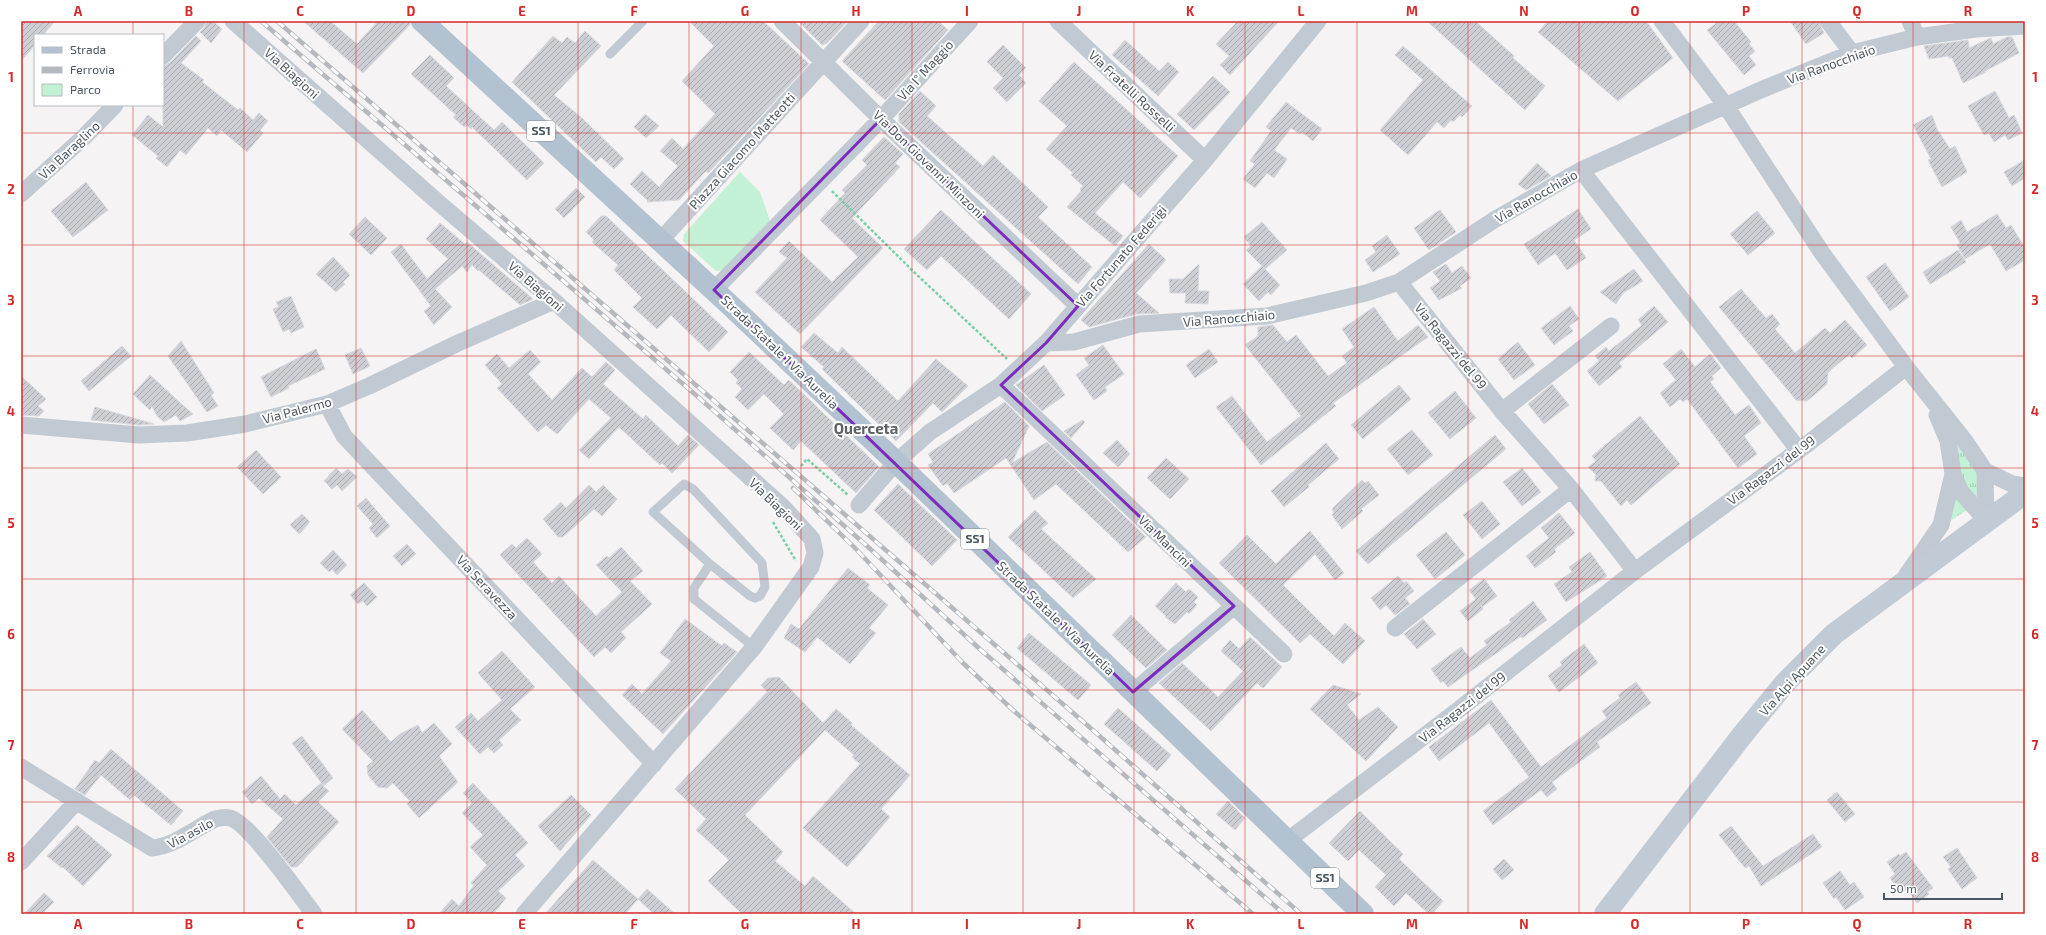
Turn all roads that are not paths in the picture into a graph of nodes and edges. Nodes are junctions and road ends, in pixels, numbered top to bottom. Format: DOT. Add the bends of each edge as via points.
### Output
graph roads {
  1 [pos="197,21"];
  2 [pos="233,21"];
  3 [pos="422,21"];
  4 [pos="643,21"];
  5 [pos="782,21"];
  6 [pos="861,21"];
  7 [pos="970,21"];
  8 [pos="1058,21"];
  9 [pos="1318,21"];
  10 [pos="1662,21"];
  11 [pos="1828,21"];
  12 [pos="1910,21"];
  13 [pos="2025,26"];
  14 [pos="1917,37"];
  15 [pos="1852,53"];
  16 [pos="610,54"];
  17 [pos="164,55"];
  18 [pos="823,62"];
  19 [pos="114,106"];
  20 [pos="1726,106"];
  21 [pos="880,119"];
  22 [pos="1205,160"];
  23 [pos="1581,170"];
  24 [pos="21,194"];
  25 [pos="660,241"];
  26 [pos="1399,282"];
  27 [pos="714,290"];
  28 [pos="554,301"];
  29 [pos="1078,306"];
  30 [pos="1611,326"];
  31 [pos="1046,343"];
  32 [pos="1906,367"];
  33 [pos="1001,385"];
  34 [pos="1931,400"];
  35 [pos="327,404"];
  36 [pos="1502,410"];
  37 [pos="21,425"];
  38 [pos="1798,449"];
  39 [pos="896,462"];
  40 [pos="1985,471"];
  41 [pos="1953,474"];
  42 [pos="2025,486"];
  43 [pos="1571,489"];
  44 [pos="2025,493"];
  45 [pos="859,505"];
  46 [pos="1986,520"];
  47 [pos="710,564"];
  48 [pos="1635,571"];
  49 [pos="1899,586"];
  50 [pos="1234,606"];
  51 [pos="1395,628"];
  52 [pos="754,647"];
  53 [pos="1284,654"];
  54 [pos="1133,692"];
  55 [pos="654,764"];
  56 [pos="21,767"];
  57 [pos="77,801"];
  58 [pos="1287,841"];
  59 [pos="21,862"];
  60 [pos="314,914"];
  61 [pos="524,914"];
  62 [pos="1364,914"];
  63 [pos="1604,914"];
  1 -- 17 [label="street"];
  2 -- 28 [label="street, Via Biagioni"];
  3 -- 25 [label="main road, SS1"];
  4 -- 16 [label="lane"];
  5 -- 18 [label="street, Via Don Giovanni Minzoni"];
  6 -- 18 [label="street, Piazza Giacomo Matteotti"];
  7 -- 21 [label="street, Via I° Maggio"];
  8 -- 22 [label="street, Via Fratelli Rosselli"];
  9 -- 22 [label="street, Via Fortunato Federigi"];
  10 -- 20 [label="street"];
  11 -- 15 [label="street"];
  12 -- 14 [label="street"];
  13 -- 14 [label="street, Via Ranocchiaio"];
  14 -- 15 [label="street, Via Ranocchiaio"];
  15 -- 20 [label="street, Via Ranocchiaio"];
  18 -- 21 [label="street, Via Don Giovanni Minzoni"];
  18 -- 25 [label="street, Piazza Giacomo Matteotti"];
  19 -- 24 [label="street, Via Baraglino" via="84,138"];
  20 -- 23 [label="street, Via Ranocchiaio"];
  20 -- 32 [label="street" via="1822,253"];
  21 -- 27 [label="street"];
  21 -- 29 [label="street, Via Don Giovanni Minzoni"];
  22 -- 29 [label="street, Via Fortunato Federigi"];
  23 -- 26 [label="street, Via Ranocchiaio" via="1494,220"];
  23 -- 38 [label="street"];
  25 -- 27 [label="main road, Strada Statale 1 Via Aurelia / SS1"];
  26 -- 31 [label="street, Via Ranocchiaio" via="1366,293 1267,316 1145,324 1074,342"];
  26 -- 36 [label="street, Via Ragazzi del 99"];
  27 -- 39 [label="main road, Strada Statale 1 Via Aurelia / SS1"];
  28 -- 35 [label="street, Via Palermo"];
  28 -- 52 [label="street, Via Biagioni" via="783,507 812,539 815,553 808,572"];
  29 -- 31 [label="street, Via Fortunato Federigi"];
  30 -- 36 [label="street"];
  31 -- 33 [label="street, Via Fortunato Federigi"];
  32 -- 34 [label="street"];
  32 -- 38 [label="street, Via Ragazzi del 99"];
  33 -- 39 [label="street, Via Fortunato Federigi" via="930,432"];
  33 -- 50 [label="street, Via Mancini"];
  34 -- 40 [label="street" via="1965,441"];
  34 -- 41 [label="street" via="1948,441"];
  35 -- 37 [label="street, Via Palermo" via="245,424 188,433 139,435"];
  35 -- 55 [label="street, Via Seravezza" via="344,436"];
  36 -- 43 [label="street, Via Ragazzi del 99"];
  38 -- 48 [label="street, Via Ragazzi del 99"];
  39 -- 45 [label="street, Via Fortunato Federigi"];
  39 -- 54 [label="main road, Strada Statale 1 Via Aurelia / SS1"];
  40 -- 42 [label="street" via="2012,484"];
  40 -- 46 [label="street"];
  41 -- 46 [label="street" via="1961,492"];
  41 -- 49 [label="street" via="1941,525"];
  43 -- 48 [label="street, Via Ragazzi del 99"];
  43 -- 51 [label="street"];
  44 -- 46 [label="main road, Via Alpi Apuane"];
  46 -- 49 [label="main road, Via Alpi Apuane"];
  47 -- 47 [label="lane" via="750,596 760,596 765,587 762,563 693,489 684,484 653,512"];
  47 -- 52 [label="lane" via="694,588 694,599"];
  48 -- 58 [label="street, Via Ragazzi del 99" via="1458,711"];
  49 -- 63 [label="main road, Via Alpi Apuane" via="1834,634 1785,683"];
  50 -- 53 [label="street, Via Mancini"];
  50 -- 54 [label="street"];
  52 -- 55 [label="street"];
  54 -- 58 [label="main road, Strada Statale 1 Via Aurelia / SS1"];
  55 -- 61 [label="street"];
  56 -- 57 [label="street, Via asilo"];
  57 -- 59 [label="street"];
  57 -- 60 [label="street, Via asilo" via="152,848 163,847 217,818 230,818 240,823 258,842"];
  58 -- 62 [label="main road, Strada Statale 1 Via Aurelia / SS1"];
}
